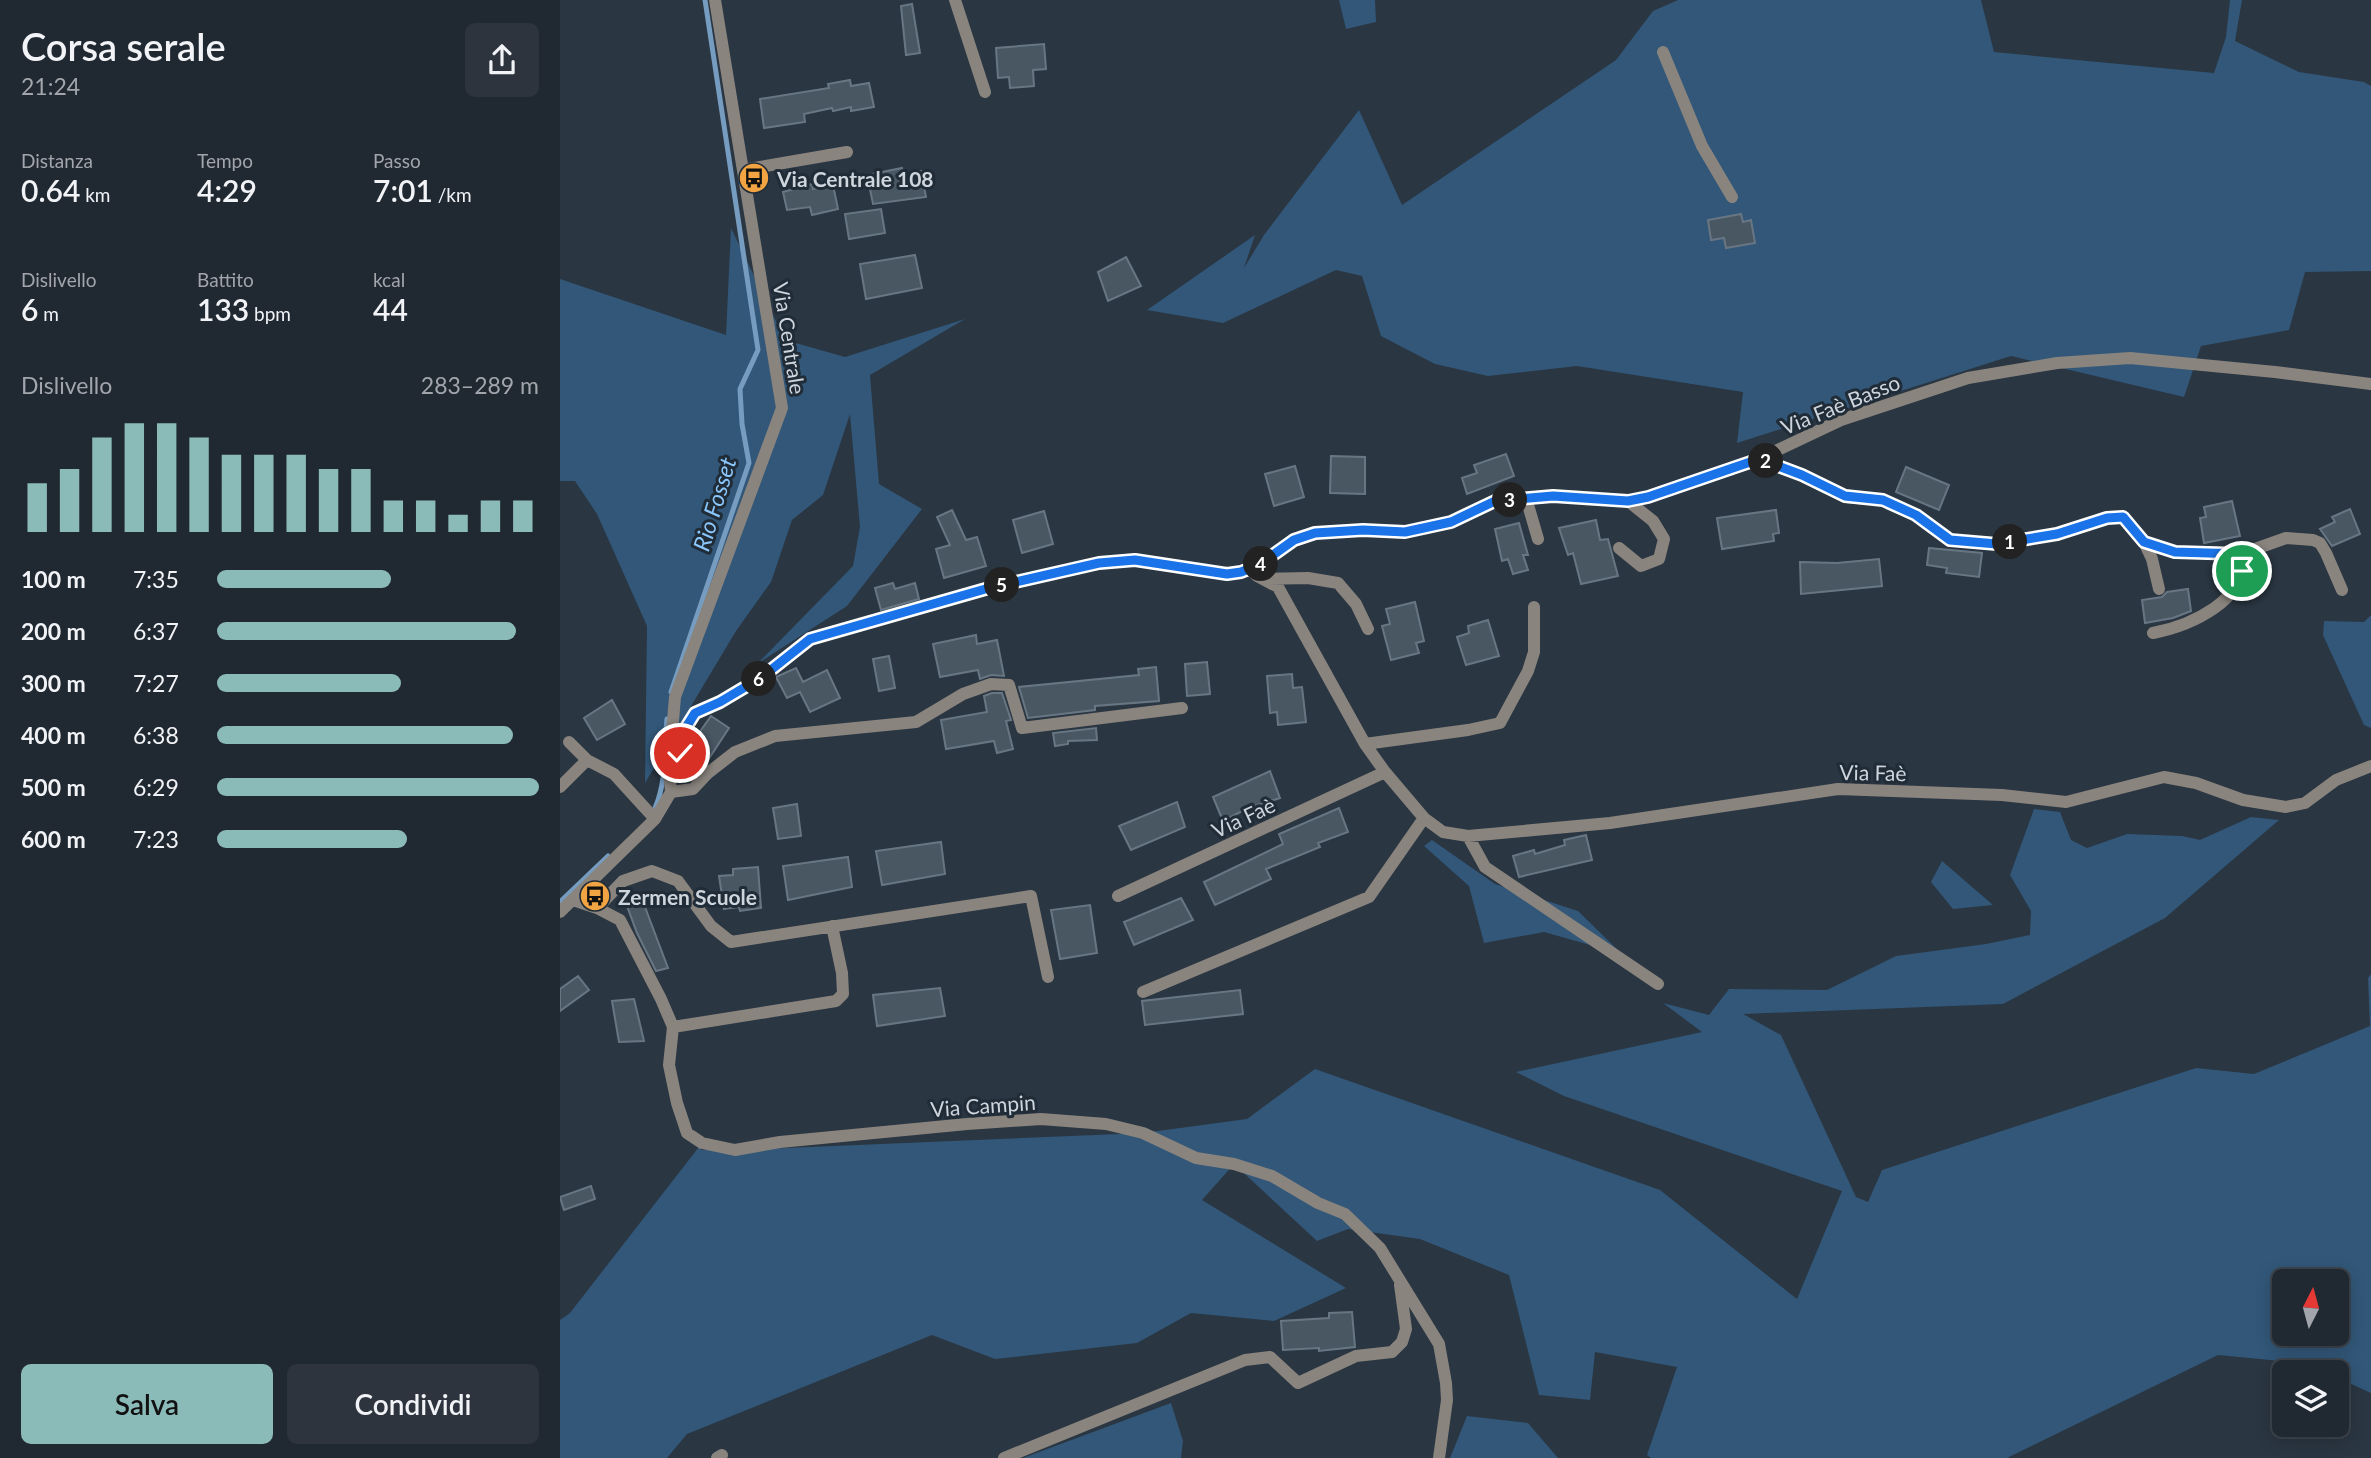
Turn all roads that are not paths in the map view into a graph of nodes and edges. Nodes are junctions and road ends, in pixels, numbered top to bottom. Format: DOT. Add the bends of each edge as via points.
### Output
graph roads {
  1 [pos="715,0"];
  2 [pos="955,0"];
  3 [pos="1663,52"];
  4 [pos="985,92"];
  5 [pos="847,152"];
  6 [pos="743,170"];
  7 [pos="1732,197"];
  8 [pos="2371,384"];
  9 [pos="1759,459"];
  10 [pos="1526,498"];
  11 [pos="1628,501"];
  12 [pos="1538,539"];
  13 [pos="2144,542"];
  14 [pos="1619,548"];
  15 [pos="2241,554"];
  16 [pos="1255,567"];
  17 [pos="1262,579"];
  18 [pos="2159,589"];
  19 [pos="2342,590"];
  20 [pos="1534,607"];
  21 [pos="1368,629"];
  22 [pos="2153,633"];
  23 [pos="1182,708"];
  24 [pos="569,742"];
  25 [pos="1365,744"];
  26 [pos="587,760"];
  27 [pos="2371,766"];
  28 [pos="668,769"];
  29 [pos="1385,772"];
  30 [pos="560,787"];
  31 [pos="671,792"];
  32 [pos="1423,818"];
  33 [pos="655,820"];
  34 [pos="1468,836"];
  35 [pos="1118,896"];
  36 [pos="573,900"];
  37 [pos="597,908"];
  38 [pos="560,912"];
  39 [pos="832,926"];
  40 [pos="1048,976"];
  41 [pos="1658,984"];
  42 [pos="1143,992"];
  43 [pos="673,1027"];
  44 [pos="1400,1282"];
  45 [pos="1004,1458"];
  46 [pos="1439,1458"];
  1 -- 6 [label="street, Via Centrale"];
  2 -- 4 [label="street"];
  3 -- 7 [label="street" via="1702,146"];
  5 -- 6 [label="street"];
  6 -- 28 [label="street, Via Centrale" via="782,408 675,697"];
  8 -- 9 [label="street, Via Faè Basso" via="2130,358 2057,363 1968,378 1840,421"];
  9 -- 11 [label="street, Via Faè Basso"];
  9 -- 13 [label="street" via="1845,496 1883,500 1916,515 1950,540 1997,544 2123,517"];
  10 -- 11 [label="street, Via Faè Basso"];
  10 -- 12 [label="street"];
  10 -- 16 [label="street, Via Faè Basso" via="1495,501 1451,522 1405,532 1315,533 1294,540"];
  11 -- 14 [label="street" via="1653,521 1664,539 1659,559 1642,566"];
  13 -- 15 [label="street" via="2175,552"];
  13 -- 18 [label="street"];
  15 -- 19 [label="street" via="2286,538 2313,540 2326,553"];
  15 -- 22 [label="street" via="2242,571 2229,595 2190,622"];
  16 -- 17 [label="street, Via Faè"];
  16 -- 28 [label="street" via="1227,574 1135,560 1099,563 989,588 810,639 762,677 695,713 681,740 679,766"];
  17 -- 21 [label="street" via="1338,583 1356,604"];
  17 -- 25 [label="street, Via Faè" via="1278,587"];
  20 -- 25 [label="street" via="1534,652 1500,723"];
  23 -- 31 [label="street" via="1022,728 1009,685 991,684 963,694 916,722 775,736 735,752 693,789"];
  24 -- 26 [label="street"];
  25 -- 29 [label="street, Via Faè"];
  26 -- 30 [label="street"];
  26 -- 33 [label="street" via="614,774"];
  27 -- 34 [label="street, Via Faè" via="2336,780 2305,803 2286,807 2164,777 2066,802 1838,789 1610,822"];
  28 -- 31 [label="street, Via Centrale"];
  29 -- 32 [label="street, Via Faè"];
  29 -- 35 [label="street, Via Faè"];
  31 -- 33 [label="street"];
  32 -- 34 [label="street, Via Faè" via="1443,832"];
  32 -- 42 [label="street" via="1369,897"];
  33 -- 36 [label="street"];
  34 -- 41 [label="street" via="1485,867"];
  36 -- 37 [label="street"];
  36 -- 38 [label="street"];
  37 -- 39 [label="street" via="623,881 652,872 678,881 711,926 731,942"];
  37 -- 43 [label="street" via="621,920"];
  39 -- 40 [label="street" via="1031,896"];
  39 -- 43 [label="street" via="842,973 843,994 836,1001"];
  43 -- 44 [label="street, Via Campin" via="669,1065 677,1103 687,1133 702,1143 735,1150 992,1122 1041,1119 1106,1124 1143,1133 1196,1158 1272,1176 1345,1214 1380,1248"];
  44 -- 45 [label="street" via="1406,1329 1392,1352 1356,1356 1298,1383 1270,1357 1245,1360"];
  44 -- 46 [label="street, Via Campin" via="1439,1344 1447,1400"];
}
